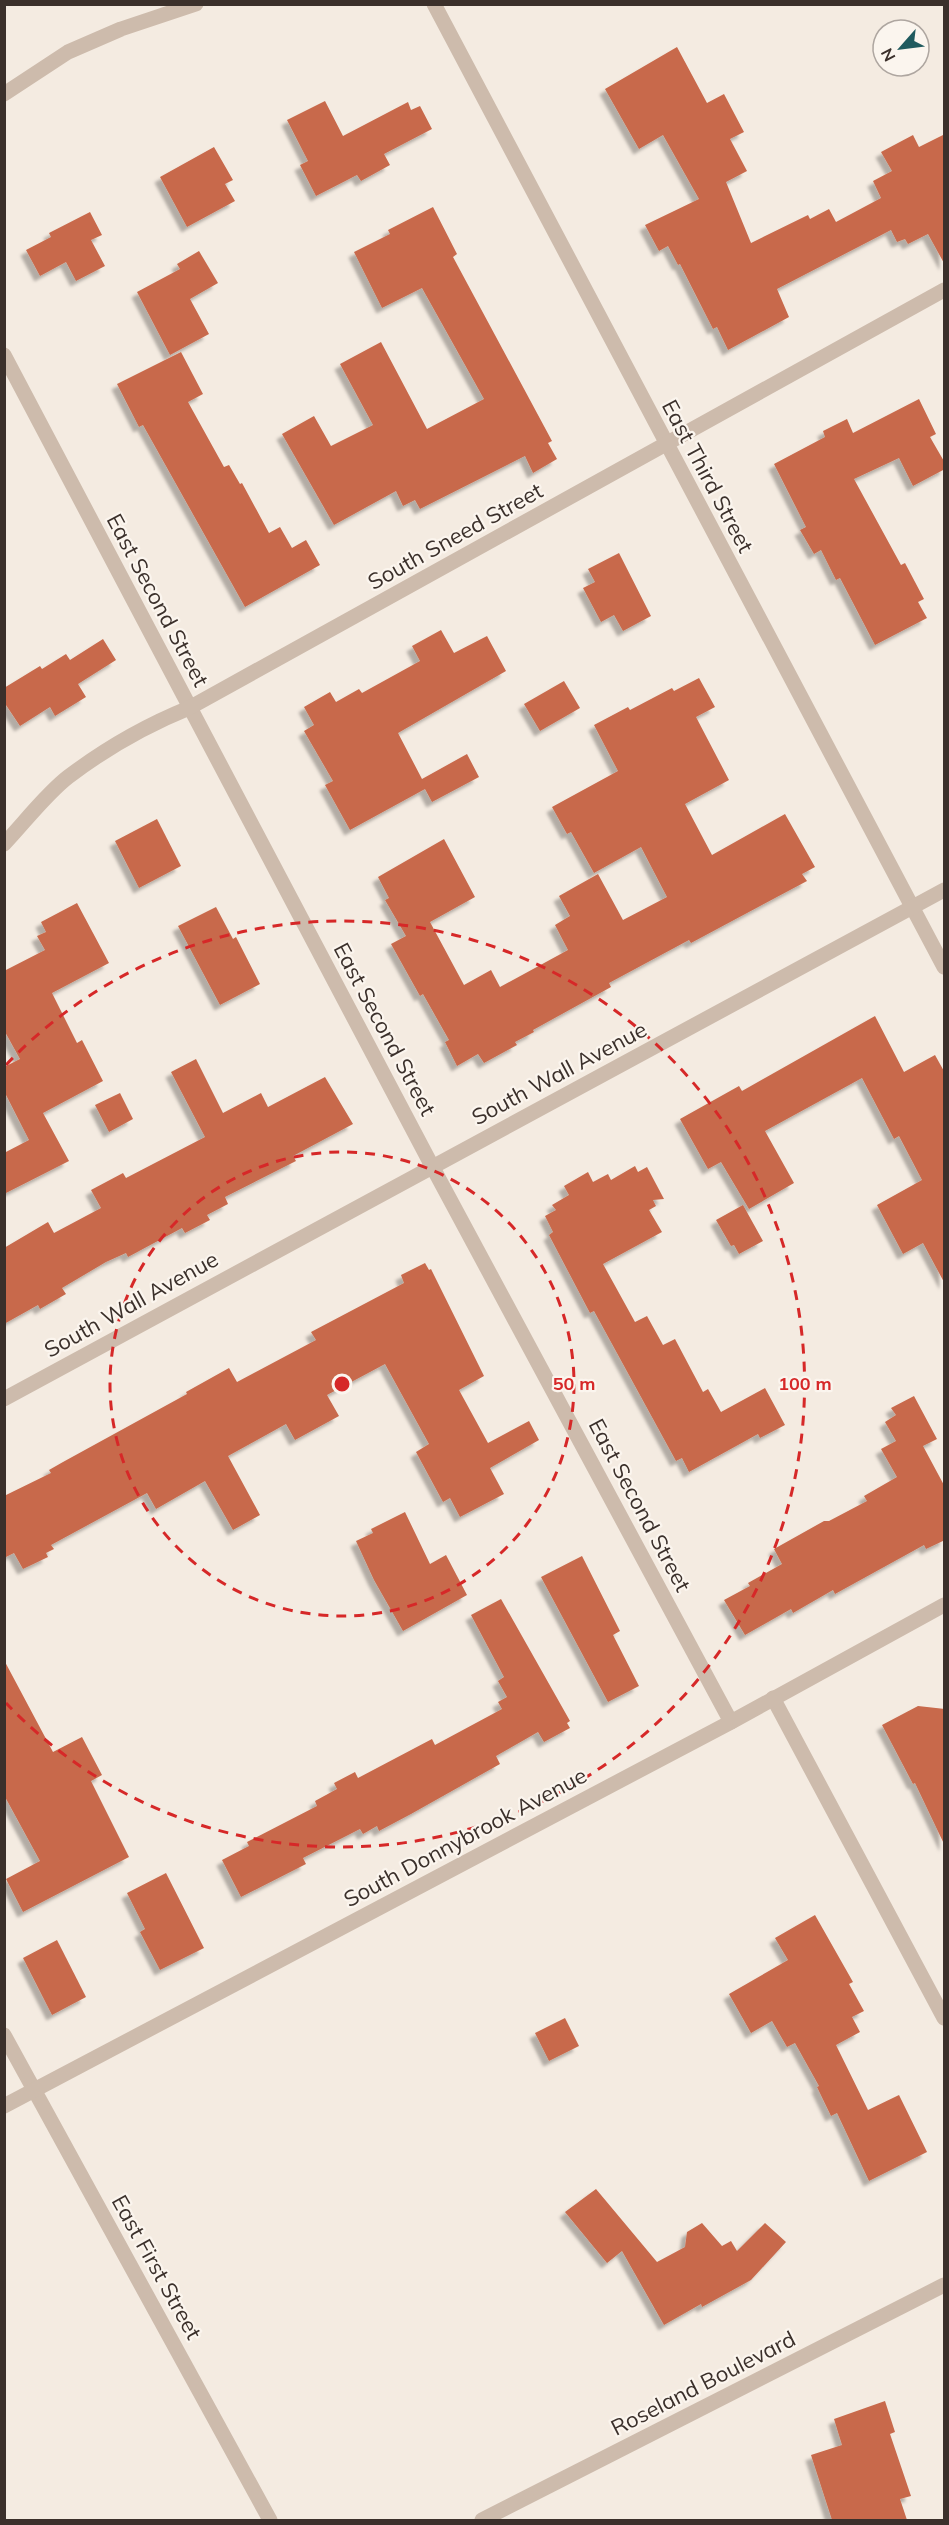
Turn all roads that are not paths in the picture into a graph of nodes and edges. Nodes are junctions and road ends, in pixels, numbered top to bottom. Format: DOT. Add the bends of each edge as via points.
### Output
graph roads {
  1 [pos="196,4"];
  2 [pos="434,4"];
  3 [pos="4,94"];
  4 [pos="945,290"];
  5 [pos="4,355"];
  6 [pos="667,445"];
  7 [pos="189,708"];
  8 [pos="4,844"];
  9 [pos="945,890"];
  10 [pos="912,908"];
  11 [pos="945,967"];
  12 [pos="432,1166"];
  13 [pos="4,1399"];
  14 [pos="945,1605"];
  15 [pos="773,1698"];
  16 [pos="731,1722"];
  17 [pos="945,2018"];
  18 [pos="4,2035"];
  19 [pos="35,2090"];
  20 [pos="4,2106"];
  21 [pos="945,2286"];
  22 [pos="270,2520"];
  23 [pos="482,2520"];
  1 -- 3 [label="street" via="68,52"];
  2 -- 6 [label="street, East Third Street"];
  4 -- 6 [label="street, South Sneed Street"];
  5 -- 7 [label="street, East Second Street"];
  6 -- 7 [label="street, South Sneed Street"];
  6 -- 10 [label="street, East Third Street"];
  7 -- 8 [label="street, South Sneed Street" via="163,718 67,778"];
  7 -- 12 [label="street, East Second Street"];
  9 -- 10 [label="street, South Wall Avenue"];
  10 -- 11 [label="street, East Third Street"];
  10 -- 12 [label="street, South Wall Avenue"];
  12 -- 13 [label="street, South Wall Avenue"];
  12 -- 16 [label="street, East Second Street"];
  14 -- 15 [label="street, South Donnybrook Avenue"];
  15 -- 16 [label="street, South Donnybrook Avenue"];
  15 -- 17 [label="street"];
  16 -- 19 [label="street, South Donnybrook Avenue"];
  18 -- 19 [label="street, East First Street"];
  19 -- 20 [label="street, South Donnybrook Avenue"];
  19 -- 22 [label="street, East First Street"];
  21 -- 23 [label="street, Roseland Boulevard"];
}
